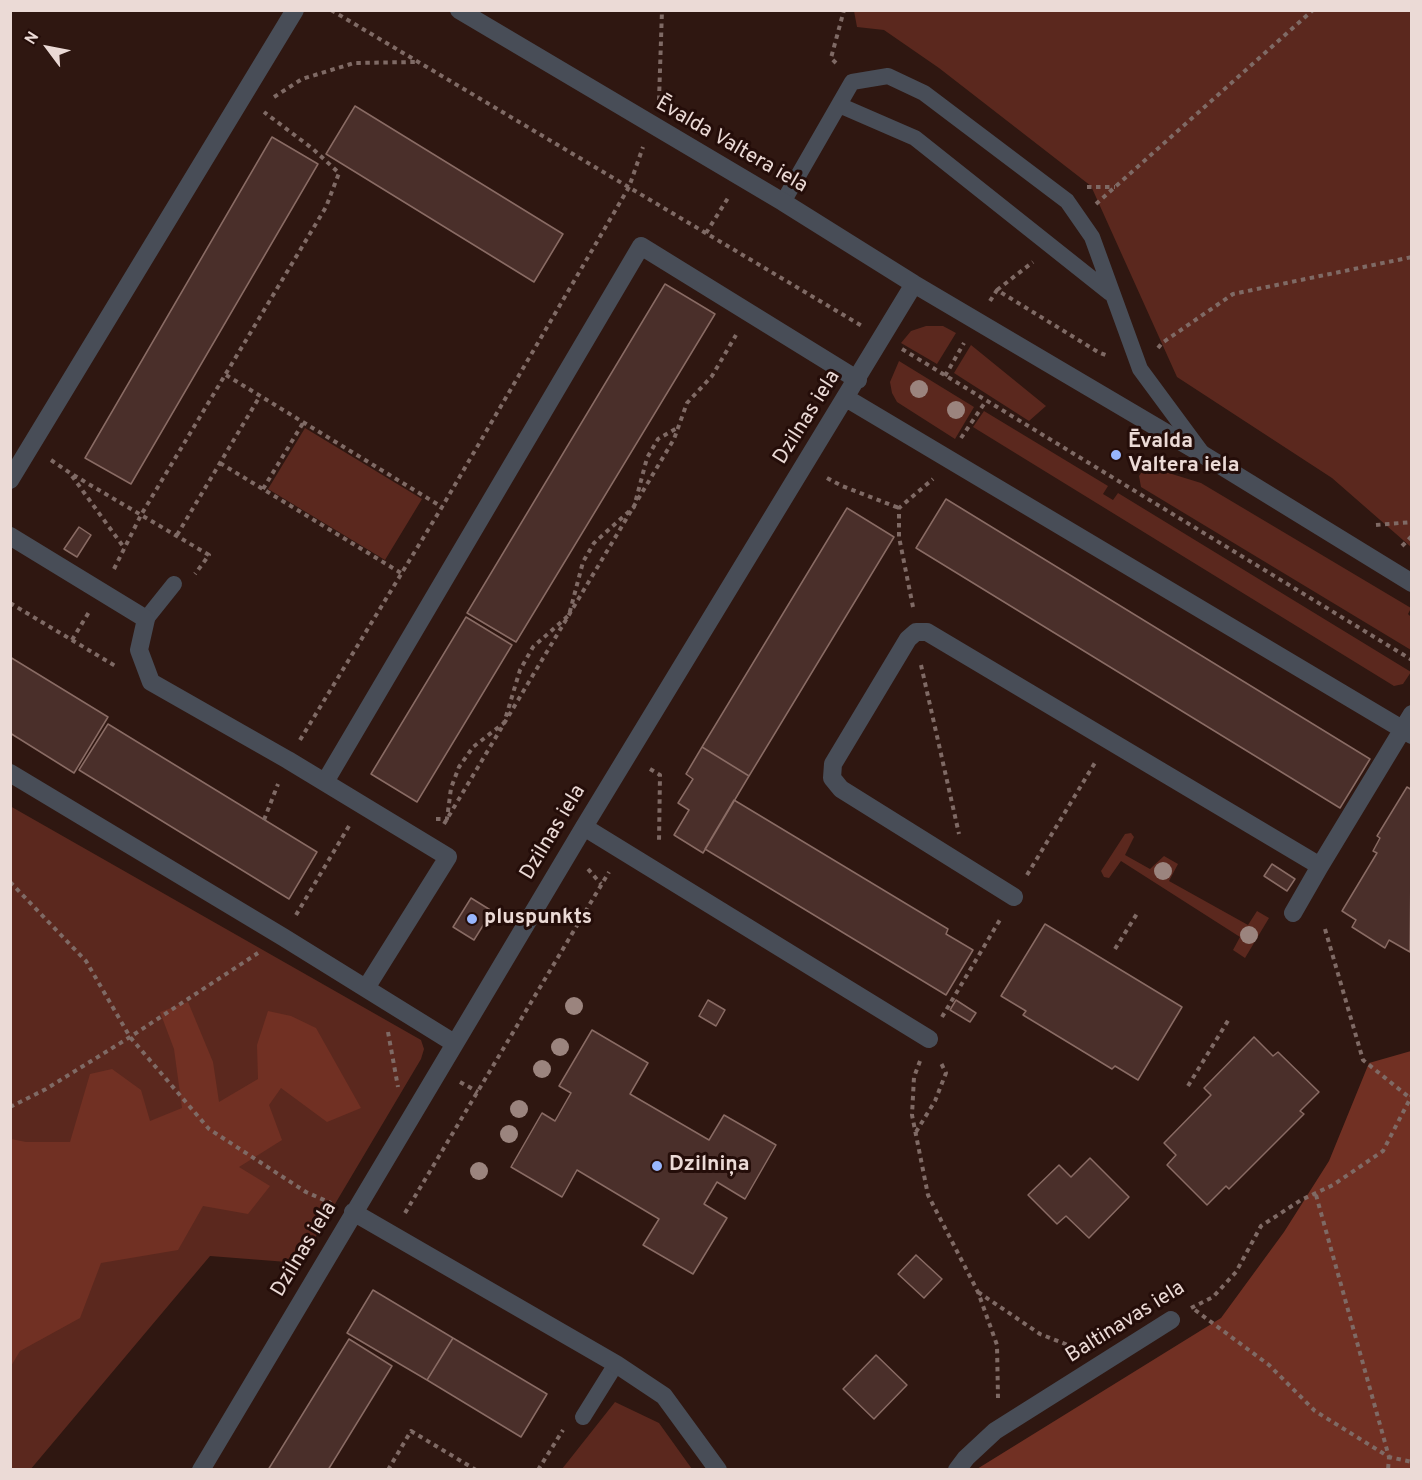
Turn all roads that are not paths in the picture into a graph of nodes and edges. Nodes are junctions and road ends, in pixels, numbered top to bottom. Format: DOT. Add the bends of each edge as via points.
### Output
graph roads {
  1 [pos="295,10"];
  2 [pos="459,10"];
  3 [pos="839,105"];
  4 [pos="783,202"];
  5 [pos="914,284"];
  6 [pos="1112,294"];
  7 [pos="858,380"];
  8 [pos="846,398"];
  9 [pos="1202,454"];
  10 [pos="10,480"];
  11 [pos="10,536"];
  12 [pos="1412,583"];
  13 [pos="174,584"];
  14 [pos="146,619"];
  15 [pos="1408,726"];
  16 [pos="10,773"];
  17 [pos="325,782"];
  18 [pos="584,827"];
  19 [pos="1320,866"];
  20 [pos="1014,897"];
  21 [pos="1293,913"];
  22 [pos="366,988"];
  23 [pos="929,1039"];
  24 [pos="454,1043"];
  25 [pos="353,1212"];
  26 [pos="1171,1320"];
  27 [pos="616,1364"];
  28 [pos="584,1417"];
  29 [pos="201,1470"];
  30 [pos="718,1470"];
  31 [pos="957,1470"];
  1 -- 10 [label="street"];
  2 -- 4 [label="street, Ēvalda Valtera iela"];
  3 -- 4 [label="lane"];
  3 -- 6 [label="lane" via="915,138"];
  3 -- 6 [label="lane" via="852,82 888,76 924,93 1067,201 1092,237"];
  4 -- 5 [label="street, Ēvalda Valtera iela"];
  5 -- 7 [label="street, Dzilnas iela"];
  5 -- 9 [label="street, Ēvalda Valtera iela"];
  6 -- 9 [label="lane" via="1140,369"];
  7 -- 8 [label="street, Dzilnas iela"];
  7 -- 17 [label="street" via="641,246"];
  8 -- 15 [label="street"];
  8 -- 18 [label="street, Dzilnas iela"];
  9 -- 12 [label="street, Ēvalda Valtera iela"];
  11 -- 14 [label="street"];
  13 -- 14 [label="lane"];
  14 -- 17 [label="street" via="140,650 151,682"];
  15 -- 19 [label="street"];
  16 -- 22 [label="street"];
  17 -- 22 [label="street" via="448,857"];
  18 -- 23 [label="street"];
  18 -- 24 [label="street, Dzilnas iela"];
  19 -- 20 [label="street" via="927,632 916,632 908,639 833,764 832,778 841,789"];
  19 -- 21 [label="street"];
  22 -- 24 [label="street"];
  24 -- 25 [label="street, Dzilnas iela"];
  25 -- 27 [label="street"];
  25 -- 29 [label="street, Dzilnas iela"];
  26 -- 31 [label="street, Baltinavas iela" via="995,1431"];
  27 -- 28 [label="lane"];
  27 -- 30 [label="street" via="664,1396"];
}
